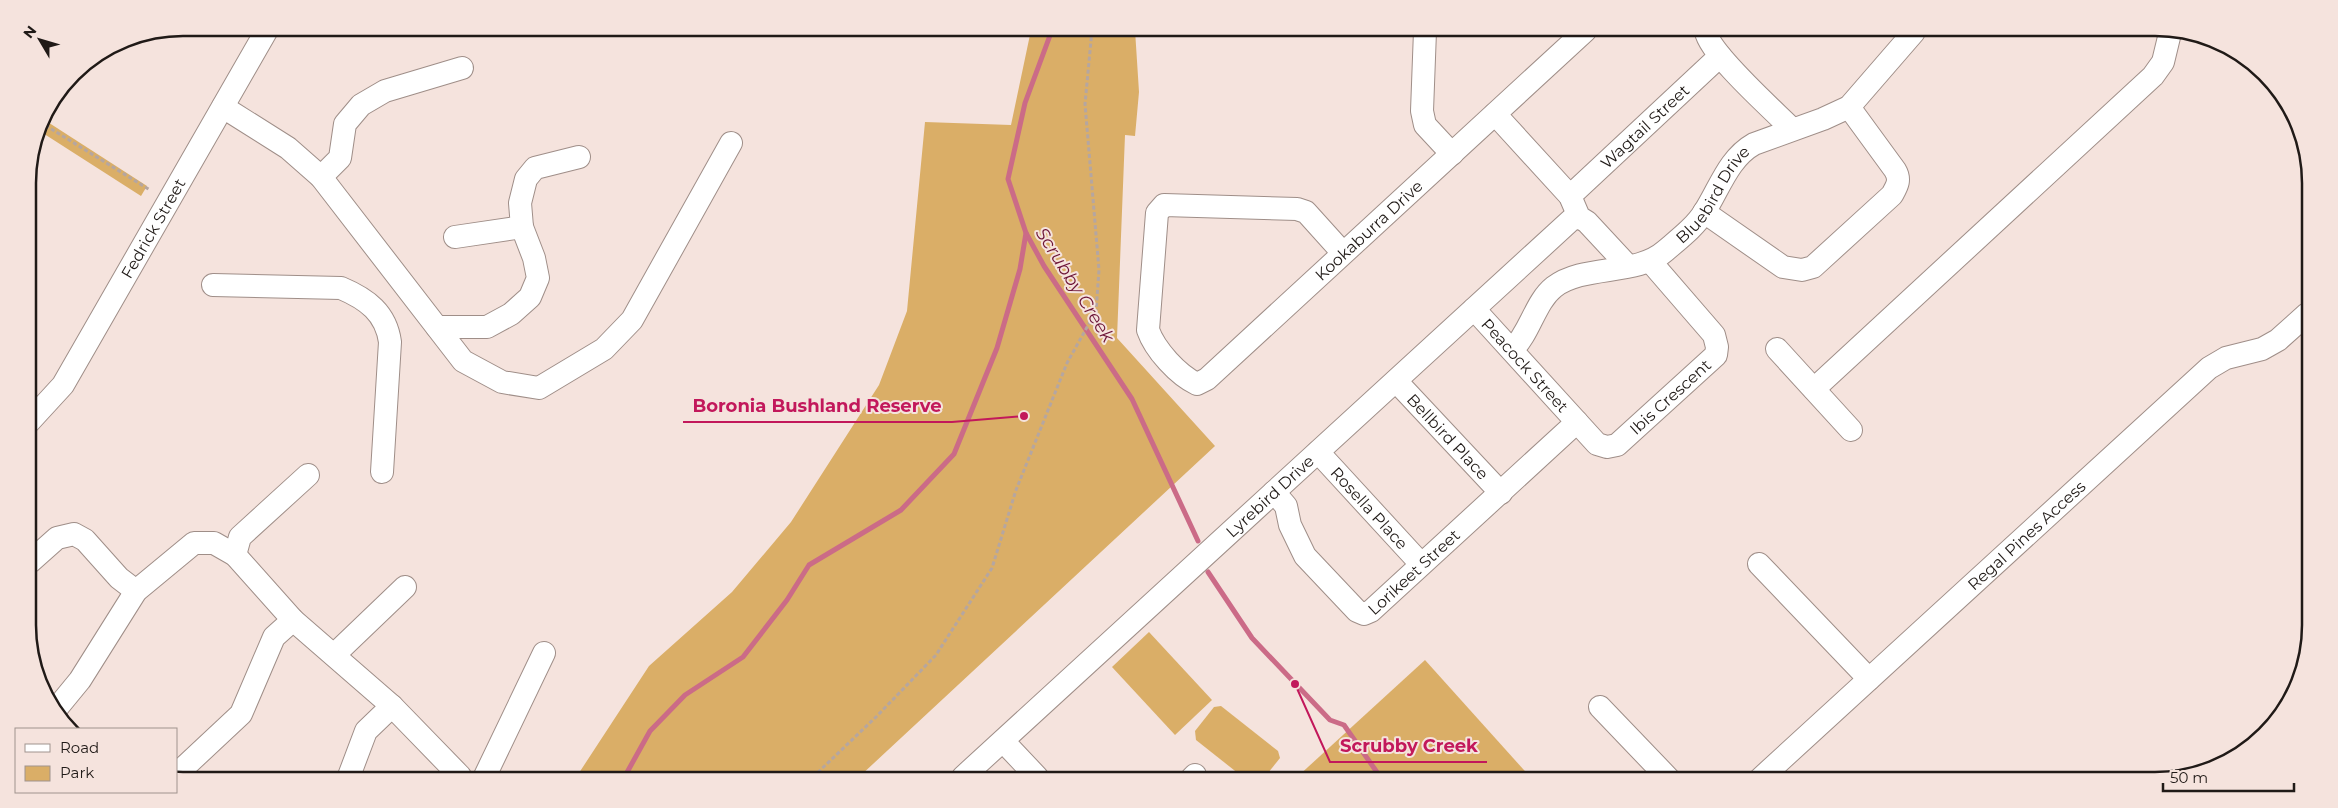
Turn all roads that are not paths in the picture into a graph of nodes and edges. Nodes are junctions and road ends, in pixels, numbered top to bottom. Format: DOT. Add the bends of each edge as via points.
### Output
graph roads {
  1 [pos="1425,36"];
  2 [pos="1579,36"];
  3 [pos="1707,36"];
  4 [pos="1910,36"];
  5 [pos="263,37"];
  6 [pos="2169,37"];
  7 [pos="1720,56"];
  8 [pos="462,68"];
  9 [pos="223,107"];
  10 [pos="1849,107"];
  11 [pos="1495,114"];
  12 [pos="1792,129"];
  13 [pos="731,143"];
  14 [pos="1452,154"];
  15 [pos="579,157"];
  16 [pos="321,177"];
  17 [pos="1570,196"];
  18 [pos="1704,212"];
  19 [pos="1579,217"];
  20 [pos="522,227"];
  21 [pos="455,237"];
  22 [pos="1343,253"];
  23 [pos="1650,261"];
  24 [pos="1627,265"];
  25 [pos="213,285"];
  26 [pos="403,285"];
  27 [pos="376,309"];
  28 [pos="1474,309"];
  29 [pos="2302,318"];
  30 [pos="437,328"];
  31 [pos="1777,349"];
  32 [pos="1512,350"];
  33 [pos="1396,381"];
  34 [pos="1814,389"];
  35 [pos="36,414"];
  36 [pos="1577,422"];
  37 [pos="1850,430"];
  38 [pos="1318,452"];
  39 [pos="382,472"];
  40 [pos="308,476"];
  41 [pos="1274,492"];
  42 [pos="1501,493"];
  43 [pos="235,555"];
  44 [pos="36,557"];
  45 [pos="1421,564"];
  46 [pos="1760,564"];
  47 [pos="405,587"];
  48 [pos="136,592"];
  49 [pos="293,620"];
  50 [pos="544,653"];
  51 [pos="334,655"];
  52 [pos="1869,679"];
  53 [pos="60,704"];
  54 [pos="392,706"];
  55 [pos="1600,707"];
  56 [pos="1003,741"];
  57 [pos="1662,771"];
  58 [pos="1769,771"];
  59 [pos="179,772"];
  60 [pos="351,772"];
  61 [pos="456,772"];
  62 [pos="487,772"];
  63 [pos="969,772"];
  64 [pos="1032,772"];
  1 -- 14 [label="street" via="1422,111 1425,125"];
  2 -- 11 [label="street, Kookaburra Drive"];
  3 -- 7 [label="street"];
  4 -- 10 [label="street, Bluebird Drive"];
  5 -- 9 [label="street, Fedrick Street"];
  6 -- 34 [label="street" via="2163,62 2154,76"];
  7 -- 12 [label="street"];
  7 -- 17 [label="street, Wagtail Street"];
  8 -- 16 [label="street" via="385,91 361,105 345,124 340,158"];
  9 -- 16 [label="street" via="288,148"];
  9 -- 35 [label="street, Fedrick Street" via="63,385"];
  10 -- 12 [label="street, Bluebird Drive"];
  10 -- 18 [label="street" via="1895,170 1899,177 1897,186 1892,195 1813,267 1802,270 1783,267"];
  11 -- 14 [label="street, Kookaburra Drive"];
  11 -- 17 [label="street"];
  12 -- 18 [label="street, Bluebird Drive" via="1744,150 1734,160"];
  13 -- 30 [label="street" via="632,320 604,349 539,388 502,382 463,361"];
  14 -- 22 [label="street, Kookaburra Drive"];
  15 -- 20 [label="street" via="535,168 526,179 520,203"];
  16 -- 26 [label="street"];
  17 -- 19 [label="street"];
  18 -- 23 [label="street, Bluebird Drive" via="1689,230"];
  19 -- 24 [label="street"];
  19 -- 28 [label="street, Lyrebird Drive" via="1571,220"];
  20 -- 21 [label="street"];
  20 -- 30 [label="street" via="538,278 530,297 511,314 487,327"];
  22 -- 22 [label="street, Kookaburra Drive" via="1306,212 1297,209 1164,205 1157,213 1148,330 1152,341 1186,378 1197,384 1207,379"];
  23 -- 24 [label="street, Bluebird Drive"];
  23 -- 36 [label="street, Ibis Crescent" via="1714,335 1716,355 1617,445 1597,444"];
  24 -- 32 [label="street, Bluebird Drive" via="1568,280 1553,288 1521,341"];
  25 -- 27 [label="street" via="341,288 356,294"];
  26 -- 27 [label="street"];
  26 -- 30 [label="street"];
  27 -- 39 [label="street" via="388,328 390,342"];
  28 -- 32 [label="street, Peacock Street"];
  28 -- 33 [label="street, Lyrebird Drive"];
  29 -- 52 [label="street, Regal Pines Access" via="2278,340 2262,349 2226,358 2209,368"];
  31 -- 34 [label="street"];
  32 -- 36 [label="street, Peacock Street"];
  33 -- 38 [label="street, Lyrebird Drive"];
  33 -- 42 [label="street, Bellbird Place"];
  34 -- 37 [label="street"];
  36 -- 42 [label="street, Lorikeet Street"];
  38 -- 41 [label="street, Lyrebird Drive"];
  38 -- 45 [label="street, Rosella Place"];
  40 -- 43 [label="street" via="240,537"];
  41 -- 45 [label="street, Lorikeet Street" via="1286,506 1290,525 1305,556 1357,611 1364,614 1371,611"];
  41 -- 56 [label="street, Lyrebird Drive"];
  42 -- 45 [label="street, Lorikeet Street"];
  43 -- 48 [label="street" via="214,542 194,543"];
  43 -- 49 [label="street"];
  44 -- 48 [label="street" via="57,538 74,534 85,540"];
  46 -- 52 [label="street"];
  47 -- 51 [label="street"];
  48 -- 53 [label="street" via="80,680"];
  49 -- 51 [label="street"];
  49 -- 59 [label="street" via="274,637 240,714"];
  50 -- 62 [label="street"];
  51 -- 54 [label="street"];
  52 -- 58 [label="street, Regal Pines Access"];
  54 -- 60 [label="street" via="366,731"];
  54 -- 61 [label="street"];
  55 -- 57 [label="street"];
  56 -- 63 [label="street, Lyrebird Drive"];
  56 -- 64 [label="street"];
}
